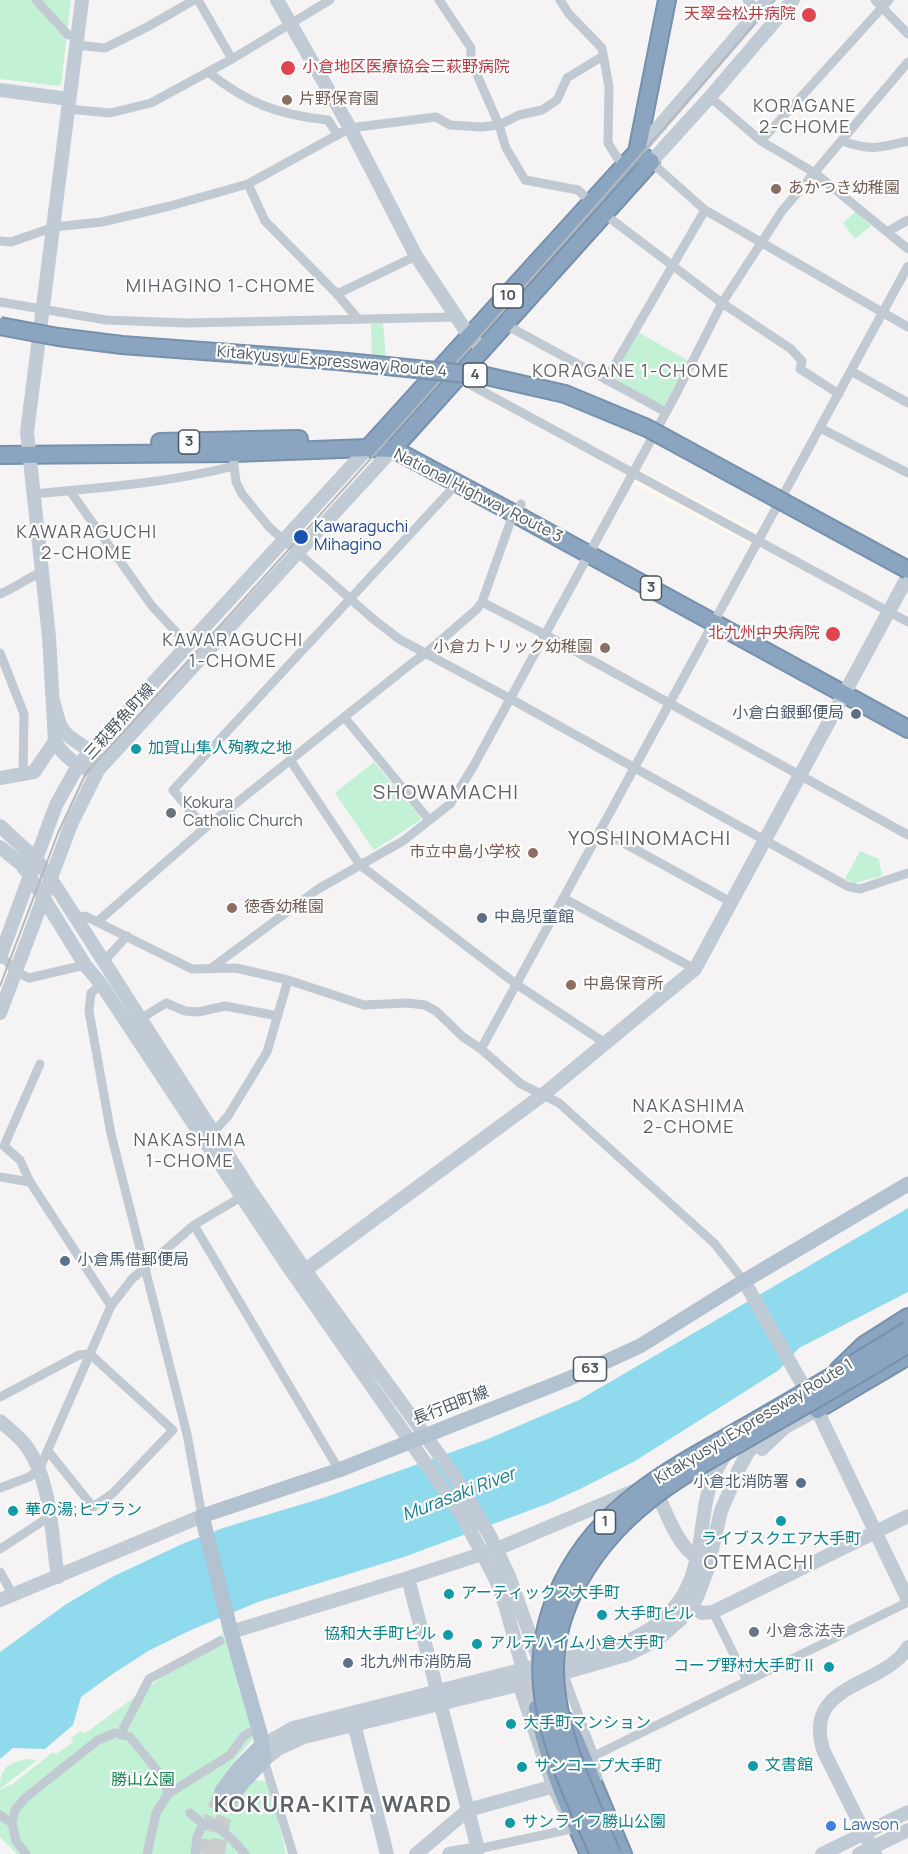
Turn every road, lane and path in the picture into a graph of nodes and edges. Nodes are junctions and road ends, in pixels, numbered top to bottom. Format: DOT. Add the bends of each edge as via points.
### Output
graph roads {
  1 [pos="36,0"];
  2 [pos="82,0"];
  3 [pos="194,0"];
  4 [pos="198,0"];
  5 [pos="277,0"];
  6 [pos="330,0"];
  7 [pos="439,0"];
  8 [pos="560,0"];
  9 [pos="667,0"];
  10 [pos="747,0"];
  11 [pos="793,0"];
  12 [pos="875,0"];
  13 [pos="885,4"];
  14 [pos="764,5"];
  15 [pos="290,23"];
  16 [pos="908,34"];
  17 [pos="72,40"];
  18 [pos="603,56"];
  19 [pos="232,59"];
  20 [pos="908,62"];
  21 [pos="208,72"];
  22 [pos="0,93"];
  23 [pos="710,98"];
  24 [pos="68,104"];
  25 [pos="499,125"];
  26 [pos="344,132"];
  27 [pos="761,141"];
  28 [pos="842,141"];
  29 [pos="908,141"];
  30 [pos="631,159"];
  31 [pos="651,162"];
  32 [pos="815,173"];
  33 [pos="248,184"];
  34 [pos="592,203"];
  35 [pos="705,210"];
  36 [pos="605,215"];
  37 [pos="908,220"];
  38 [pos="54,227"];
  39 [pos="887,232"];
  40 [pos="0,241"];
  41 [pos="762,243"];
  42 [pos="908,249"];
  43 [pos="416,256"];
  44 [pos="673,265"];
  45 [pos="908,266"];
  46 [pos="337,294"];
  47 [pos="0,303"];
  48 [pos="722,303"];
  49 [pos="44,311"];
  50 [pos="882,314"];
  51 [pos="0,315"];
  52 [pos="456,317"];
  53 [pos="358,319"];
  54 [pos="506,325"];
  55 [pos="0,326"];
  56 [pos="908,327"];
  57 [pos="470,337"];
  58 [pos="483,349"];
  59 [pos="851,371"];
  60 [pos="458,378"];
  61 [pos="606,380"];
  62 [pos="839,394"];
  63 [pos="908,403"];
  64 [pos="666,412"];
  65 [pos="820,428"];
  66 [pos="373,443"];
  67 [pos="0,445"];
  68 [pos="396,446"];
  69 [pos="28,449"];
  70 [pos="0,455"];
  71 [pos="234,459"];
  72 [pos="633,471"];
  73 [pos="908,473"];
  74 [pos="456,482"];
  75 [pos="70,491"];
  76 [pos="33,494"];
  77 [pos="518,509"];
  78 [pos="285,540"];
  79 [pos="760,541"];
  80 [pos="591,549"];
  81 [pos="298,552"];
  82 [pos="908,558"];
  83 [pos="908,570"];
  84 [pos="42,572"];
  85 [pos="908,576"];
  86 [pos="0,594"];
  87 [pos="352,599"];
  88 [pos="482,602"];
  89 [pos="888,611"];
  90 [pos="717,618"];
  91 [pos="908,622"];
  92 [pos="544,634"];
  93 [pos="188,645"];
  94 [pos="0,653"];
  95 [pos="425,654"];
  96 [pos="848,689"];
  97 [pos="509,698"];
  98 [pos="54,703"];
  99 [pos="670,703"];
  100 [pos="908,716"];
  101 [pos="345,718"];
  102 [pos="908,729"];
  103 [pos="55,741"];
  104 [pos="89,752"];
  105 [pos="64,754"];
  106 [pos="290,760"];
  107 [pos="78,764"];
  108 [pos="634,768"];
  109 [pos="98,770"];
  110 [pos="23,775"];
  111 [pos="801,775"];
  112 [pos="0,778"];
  113 [pos="56,805"];
  114 [pos="0,816"];
  115 [pos="429,820"];
  116 [pos="0,826"];
  117 [pos="205,828"];
  118 [pos="600,830"];
  119 [pos="908,835"];
  120 [pos="0,837"];
  121 [pos="44,837"];
  122 [pos="764,841"];
  123 [pos="0,846"];
  124 [pos="15,860"];
  125 [pos="360,865"];
  126 [pos="33,867"];
  127 [pos="908,873"];
  128 [pos="47,888"];
  129 [pos="563,898"];
  130 [pos="731,902"];
  131 [pos="77,919"];
  132 [pos="97,922"];
  133 [pos="60,926"];
  134 [pos="127,936"];
  135 [pos="29,937"];
  136 [pos="0,955"];
  137 [pos="104,961"];
  138 [pos="85,965"];
  139 [pos="210,969"];
  140 [pos="695,969"];
  141 [pos="16,972"];
  142 [pos="288,980"];
  143 [pos="101,984"];
  144 [pos="516,984"];
  145 [pos="0,1013"];
  146 [pos="278,1016"];
  147 [pos="140,1019"];
  148 [pos="605,1043"];
  149 [pos="481,1049"];
  150 [pos="40,1064"];
  151 [pos="544,1094"];
  152 [pos="209,1137"];
  153 [pos="0,1177"];
  154 [pos="30,1182"];
  155 [pos="908,1184"];
  156 [pos="246,1194"];
  157 [pos="194,1226"];
  158 [pos="146,1266"];
  159 [pos="300,1273"];
  160 [pos="747,1287"];
  161 [pos="111,1306"];
  162 [pos="908,1317"];
  163 [pos="908,1328"];
  164 [pos="908,1337"];
  165 [pos="908,1344"];
  166 [pos="90,1354"];
  167 [pos="908,1356"];
  168 [pos="838,1370"];
  169 [pos="0,1397"];
  170 [pos="811,1399"];
  171 [pos="0,1421"];
  172 [pos="173,1430"];
  173 [pos="187,1434"];
  174 [pos="418,1438"];
  175 [pos="48,1451"];
  176 [pos="39,1470"];
  177 [pos="339,1470"];
  178 [pos="0,1488"];
  179 [pos="202,1516"];
  180 [pos="908,1516"];
  181 [pos="49,1517"];
  182 [pos="876,1533"];
  183 [pos="483,1538"];
  184 [pos="0,1549"];
  185 [pos="497,1549"];
  186 [pos="482,1554"];
  187 [pos="697,1557"];
  188 [pos="0,1572"];
  189 [pos="58,1577"];
  190 [pos="408,1578"];
  191 [pos="14,1595"];
  192 [pos="0,1600"];
  193 [pos="908,1601"];
  194 [pos="685,1604"];
  195 [pos="713,1612"];
  196 [pos="226,1636"];
  197 [pos="908,1647"];
  198 [pos="543,1672"];
  199 [pos="563,1673"];
  200 [pos="523,1679"];
  201 [pos="747,1681"];
  202 [pos="439,1698"];
  203 [pos="553,1699"];
  204 [pos="537,1708"];
  205 [pos="352,1719"];
  206 [pos="250,1732"];
  207 [pos="120,1735"];
  208 [pos="262,1753"];
  209 [pos="594,1756"];
  210 [pos="551,1787"];
  211 [pos="173,1793"];
  212 [pos="228,1794"];
  213 [pos="468,1810"];
  214 [pos="908,1812"];
  215 [pos="190,1813"];
  216 [pos="0,1815"];
  217 [pos="12,1823"];
  218 [pos="203,1824"];
  219 [pos="571,1830"];
  220 [pos="908,1830"];
  221 [pos="864,1834"];
  222 [pos="478,1850"];
  223 [pos="868,1852"];
  224 [pos="26,1854"];
  225 [pos="147,1854"];
  226 [pos="195,1854"];
  227 [pos="245,1854"];
  228 [pos="293,1854"];
  229 [pos="387,1854"];
  230 [pos="416,1854"];
  231 [pos="449,1854"];
  232 [pos="582,1854"];
  233 [pos="589,1854"];
  234 [pos="593,1854"];
  235 [pos="599,1854"];
  236 [pos="612,1854"];
  237 [pos="618,1854"];
  238 [pos="623,1854"];
  239 [pos="630,1854"];
  240 [pos="822,1854"];
  1 -- 17 [label="street"];
  2 -- 17 [label="street"];
  3 -- 17 [label="street" via="105,48"];
  4 -- 19 [label="street"];
  5 -- 15 [label="street"];
  6 -- 15 [label="street"];
  7 -- 25 [label="street" via="471,48 471,61"];
  8 -- 18 [label="street" via="602,48"];
  9 -- 30 [label="highway"];
  10 -- 14 [label="street"];
  11 -- 23 [label="street"];
  12 -- 13 [label="street"];
  13 -- 16 [label="street"];
  13 -- 27 [label="street"];
  14 -- 30 [label="street"];
  15 -- 19 [label="street"];
  15 -- 26 [label="street"];
  17 -- 24 [label="street"];
  18 -- 25 [label="street" via="567,78 557,100 542,110"];
  18 -- 30 [label="street" via="609,87 608,143 618,159"];
  19 -- 21 [label="street"];
  20 -- 28 [label="street"];
  21 -- 24 [label="street" via="151,103 110,113"];
  21 -- 26 [label="street" via="261,105 293,116 328,120"];
  22 -- 24 [label="street"];
  23 -- 27 [label="street"];
  23 -- 31 [label="street"];
  24 -- 38 [label="street"];
  25 -- 26 [label="street" via="450,124 436,117"];
  25 -- 34 [label="street" via="506,148 525,180 578,190"];
  26 -- 33 [label="street"];
  26 -- 43 [label="street"];
  27 -- 32 [label="street"];
  28 -- 29 [label="street" via="874,149"];
  28 -- 32 [label="street"];
  30 -- 31 [label="highway"];
  30 -- 34 [label="highway, 10"];
  31 -- 35 [label="street"];
  31 -- 36 [label="highway, 10"];
  32 -- 39 [label="street"];
  32 -- 41 [label="street"];
  33 -- 38 [label="street" via="170,207 102,222"];
  33 -- 46 [label="street" via="265,221"];
  34 -- 36 [label="street"];
  34 -- 57 [label="highway, 10"];
  35 -- 41 [label="street"];
  35 -- 44 [label="street"];
  36 -- 44 [label="street"];
  36 -- 54 [label="highway, 10"];
  37 -- 39 [label="street"];
  38 -- 40 [label="street" via="11,242"];
  38 -- 49 [label="street"];
  39 -- 42 [label="street"];
  41 -- 48 [label="street"];
  41 -- 50 [label="street"];
  43 -- 46 [label="street"];
  43 -- 52 [label="street"];
  44 -- 48 [label="street"];
  44 -- 61 [label="street"];
  45 -- 50 [label="street"];
  46 -- 53 [label="street"];
  47 -- 49 [label="street"];
  48 -- 62 [label="street" via="791,349 802,361 800,369"];
  48 -- 64 [label="street"];
  49 -- 53 [label="street" via="106,320"];
  49 -- 69 [label="street"];
  50 -- 56 [label="street"];
  50 -- 59 [label="street"];
  51 -- 82 [label="highway, Kitakyusyu Expressway Route 4 / 4" via="122,333 420,358 532,374 589,392 650,418"];
  52 -- 53 [label="street"];
  52 -- 57 [label="street"];
  54 -- 58 [label="highway, 10"];
  54 -- 61 [label="street"];
  55 -- 83 [label="highway, Kitakyusyu Expressway Route 4 / 4, bridge" via="122,345 486,376 565,394 647,428"];
  57 -- 58 [label="street"];
  57 -- 66 [label="highway, 10"];
  58 -- 60 [label="highway, 10"];
  59 -- 62 [label="street"];
  59 -- 63 [label="street"];
  60 -- 68 [label="highway, 10"];
  60 -- 72 [label="street"];
  61 -- 64 [label="street"];
  62 -- 65 [label="street"];
  64 -- 72 [label="street"];
  65 -- 73 [label="street"];
  65 -- 79 [label="street"];
  66 -- 68 [label="highway, National Highway Route 3 / 3"];
  66 -- 69 [label="highway, National Highway Route 3 / 3"];
  66 -- 71 [label="highway, National Highway Route 3 / 3"];
  66 -- 78 [label="street, 三萩野魚町線"];
  67 -- 69 [label="highway, National Highway Route 3 / 3"];
  68 -- 74 [label="highway, National Highway Route 3 / 3"];
  68 -- 77 [label="highway, National Highway Route 3 / 3" via="419,449"];
  68 -- 81 [label="street, 三萩野魚町線"];
  69 -- 70 [label="highway, National Highway Route 3 / 3"];
  69 -- 71 [label="highway, National Highway Route 3 / 3"];
  69 -- 76 [label="street"];
  71 -- 75 [label="street" via="127,485"];
  71 -- 78 [label="street" via="236,482 245,500"];
  72 -- 79 [label="street"];
  72 -- 80 [label="street"];
  74 -- 77 [label="highway, National Highway Route 3 / 3"];
  74 -- 87 [label="street"];
  75 -- 76 [label="street"];
  75 -- 93 [label="street" via="152,606"];
  76 -- 84 [label="street"];
  77 -- 80 [label="highway, National Highway Route 3 / 3"];
  77 -- 88 [label="street"];
  78 -- 81 [label="street"];
  78 -- 93 [label="street, 三萩野魚町線"];
  79 -- 89 [label="street"];
  79 -- 90 [label="street"];
  80 -- 90 [label="highway, National Highway Route 3 / 3"];
  80 -- 92 [label="street"];
  81 -- 87 [label="street"];
  81 -- 109 [label="street, 三萩野魚町線"];
  84 -- 86 [label="street"];
  84 -- 98 [label="street"];
  85 -- 89 [label="street"];
  87 -- 95 [label="street" via="399,639"];
  87 -- 117 [label="street" via="173,790"];
  88 -- 92 [label="street"];
  88 -- 95 [label="street"];
  89 -- 91 [label="street"];
  89 -- 96 [label="street"];
  90 -- 96 [label="highway, National Highway Route 3 / 3"];
  90 -- 99 [label="street"];
  92 -- 97 [label="street"];
  92 -- 99 [label="street"];
  93 -- 104 [label="street, 三萩野魚町線"];
  94 -- 110 [label="street" via="24,714"];
  95 -- 97 [label="street"];
  95 -- 101 [label="street"];
  96 -- 100 [label="highway, National Highway Route 3 / 3"];
  96 -- 102 [label="highway, National Highway Route 3 / 3"];
  96 -- 111 [label="street"];
  97 -- 108 [label="street"];
  97 -- 115 [label="street" via="450,804"];
  98 -- 103 [label="street"];
  98 -- 104 [label="street" via="63,730"];
  99 -- 108 [label="street"];
  99 -- 111 [label="street"];
  101 -- 106 [label="street"];
  101 -- 115 [label="street"];
  103 -- 105 [label="street"];
  103 -- 110 [label="street" via="37,769"];
  104 -- 107 [label="street, 三萩野魚町線"];
  104 -- 109 [label="street" via="99,761"];
  105 -- 107 [label="street"];
  105 -- 113 [label="street" via="69,764 57,788"];
  106 -- 117 [label="street"];
  106 -- 125 [label="street"];
  107 -- 109 [label="street"];
  107 -- 113 [label="street, 三萩野魚町線"];
  108 -- 118 [label="street"];
  108 -- 122 [label="street"];
  109 -- 128 [label="street, 三萩野魚町線" via="72,822"];
  110 -- 112 [label="street"];
  111 -- 119 [label="street"];
  111 -- 122 [label="street"];
  113 -- 121 [label="street, 三萩野魚町線"];
  114 -- 121 [label="street" via="30,842"];
  115 -- 125 [label="street" via="403,841"];
  116 -- 126 [label="street"];
  117 -- 132 [label="street"];
  118 -- 129 [label="street"];
  118 -- 130 [label="street"];
  120 -- 124 [label="street"];
  120 -- 126 [label="street"];
  121 -- 126 [label="street, 三萩野魚町線"];
  122 -- 127 [label="street" via="847,886 860,889"];
  122 -- 130 [label="street"];
  123 -- 124 [label="street"];
  124 -- 126 [label="street"];
  125 -- 139 [label="street" via="318,889"];
  125 -- 144 [label="street"];
  126 -- 128 [label="street"];
  126 -- 128 [label="street"];
  126 -- 136 [label="street, 三萩野魚町線"];
  128 -- 131 [label="street"];
  128 -- 133 [label="street"];
  128 -- 135 [label="street, 三萩野魚町線"];
  128 -- 143 [label="street"];
  129 -- 140 [label="street"];
  129 -- 144 [label="street"];
  130 -- 140 [label="street"];
  131 -- 132 [label="street" via="85,916"];
  131 -- 137 [label="street"];
  132 -- 134 [label="street"];
  133 -- 135 [label="street" via="49,922"];
  133 -- 138 [label="street"];
  134 -- 137 [label="street"];
  134 -- 139 [label="street" via="192,969"];
  135 -- 141 [label="street, 三萩野魚町線"];
  136 -- 141 [label="street"];
  137 -- 147 [label="street"];
  138 -- 141 [label="street" via="29,978"];
  138 -- 143 [label="street"];
  139 -- 142 [label="street" via="237,968"];
  140 -- 148 [label="street"];
  141 -- 145 [label="street, 三萩野魚町線"];
  142 -- 146 [label="street"];
  142 -- 149 [label="street" via="364,1005 425,1005"];
  143 -- 152 [label="street"];
  143 -- 158 [label="street" via="91,993 89,1011 111,1134"];
  144 -- 148 [label="street"];
  144 -- 149 [label="street"];
  146 -- 147 [label="street" via="225,1006 185,1011 166,1003"];
  146 -- 152 [label="street" via="267,1052 228,1116"];
  147 -- 152 [label="street"];
  148 -- 151 [label="street"];
  149 -- 151 [label="street" via="521,1084"];
  150 -- 154 [label="street" via="4,1146 20,1160"];
  151 -- 159 [label="street"];
  151 -- 160 [label="street" via="559,1103 714,1244"];
  152 -- 156 [label="street"];
  153 -- 154 [label="street"];
  154 -- 161 [label="street"];
  155 -- 160 [label="main road, 長行田町線 / 63"];
  156 -- 157 [label="street"];
  156 -- 159 [label="street"];
  157 -- 158 [label="street"];
  157 -- 177 [label="street"];
  158 -- 161 [label="street"];
  158 -- 173 [label="street"];
  159 -- 174 [label="street"];
  160 -- 170 [label="street"];
  160 -- 174 [label="main road, 長行田町線 / 63" via="640,1346"];
  161 -- 166 [label="street"];
  162 -- 168 [label="highway" via="864,1345"];
  163 -- 168 [label="street"];
  163 -- 235 [label="highway, Kitakyusyu Expressway Route 1 / 1, bridge" via="639,1491 598,1528 573,1560 547,1622 543,1694 563,1769"];
  164 -- 170 [label="street"];
  165 -- 236 [label="highway, Kitakyusyu Expressway Route 1 / 1, bridge" via="648,1501 612,1535 583,1574 560,1630 557,1696 577,1769"];
  166 -- 169 [label="street" via="79,1355"];
  166 -- 172 [label="street"];
  166 -- 175 [label="street"];
  167 -- 170 [label="highway"];
  168 -- 170 [label="street"];
  170 -- 182 [label="street"];
  170 -- 187 [label="street" via="761,1416 721,1461 708,1488"];
  170 -- 194 [label="street" via="751,1462 730,1491 703,1584"];
  171 -- 176 [label="street" via="26,1446"];
  172 -- 173 [label="street"];
  172 -- 175 [label="street" via="112,1494 93,1507"];
  173 -- 179 [label="street"];
  174 -- 177 [label="main road, 長行田町線 / 63"];
  174 -- 183 [label="street" via="422,1456"];
  174 -- 183 [label="street" via="437,1450 456,1478"];
  175 -- 176 [label="street"];
  176 -- 178 [label="street"];
  176 -- 181 [label="street"];
  177 -- 179 [label="main road, 長行田町線 / 63"];
  179 -- 189 [label="street"];
  179 -- 196 [label="main road"];
  180 -- 182 [label="street"];
  181 -- 184 [label="street"];
  181 -- 189 [label="street"];
  182 -- 193 [label="street"];
  182 -- 195 [label="street"];
  183 -- 185 [label="street"];
  183 -- 186 [label="street"];
  185 -- 186 [label="street"];
  185 -- 187 [label="street" via="641,1488 657,1493 683,1546"];
  185 -- 198 [label="street"];
  186 -- 190 [label="street"];
  186 -- 200 [label="street" via="506,1608"];
  187 -- 194 [label="street"];
  188 -- 191 [label="street"];
  189 -- 191 [label="street"];
  190 -- 196 [label="street"];
  190 -- 202 [label="street"];
  191 -- 192 [label="street"];
  193 -- 201 [label="street"];
  194 -- 195 [label="street" via="702,1613"];
  194 -- 198 [label="street" via="628,1642"];
  194 -- 199 [label="street" via="668,1631 644,1647"];
  195 -- 201 [label="street"];
  196 -- 207 [label="street" via="149,1679"];
  196 -- 208 [label="main road" via="260,1733"];
  197 -- 221 [label="street" via="889,1667 834,1698 819,1727 824,1752"];
  198 -- 199 [label="street"];
  198 -- 200 [label="street"];
  198 -- 203 [label="street"];
  199 -- 209 [label="street"];
  200 -- 202 [label="street"];
  200 -- 204 [label="street"];
  200 -- 210 [label="street"];
  201 -- 209 [label="street"];
  202 -- 205 [label="street"];
  202 -- 213 [label="street"];
  203 -- 237 [label="street"];
  203 -- 238 [label="highway" via="575,1739"];
  204 -- 233 [label="highway" via="544,1744"];
  204 -- 234 [label="street"];
  205 -- 208 [label="street" via="293,1728"];
  205 -- 229 [label="street"];
  206 -- 211 [label="street" via="230,1755"];
  207 -- 211 [label="street" via="130,1737"];
  207 -- 217 [label="street" via="115,1733 98,1740 25,1798 15,1810"];
  208 -- 212 [label="main road" via="238,1768"];
  208 -- 228 [label="street"];
  209 -- 239 [label="street" via="597,1776"];
  210 -- 213 [label="street"];
  210 -- 219 [label="street"];
  211 -- 225 [label="street" via="156,1813"];
  213 -- 222 [label="street"];
  213 -- 230 [label="street"];
  214 -- 221 [label="street"];
  215 -- 218 [label="street"];
  216 -- 217 [label="street"];
  217 -- 224 [label="street" via="16,1841"];
  218 -- 226 [label="street"];
  218 -- 227 [label="street" via="214,1824"];
  219 -- 222 [label="street"];
  219 -- 232 [label="street"];
  220 -- 223 [label="street"];
  221 -- 223 [label="street"];
  221 -- 240 [label="street"];
  222 -- 231 [label="street"];
}
